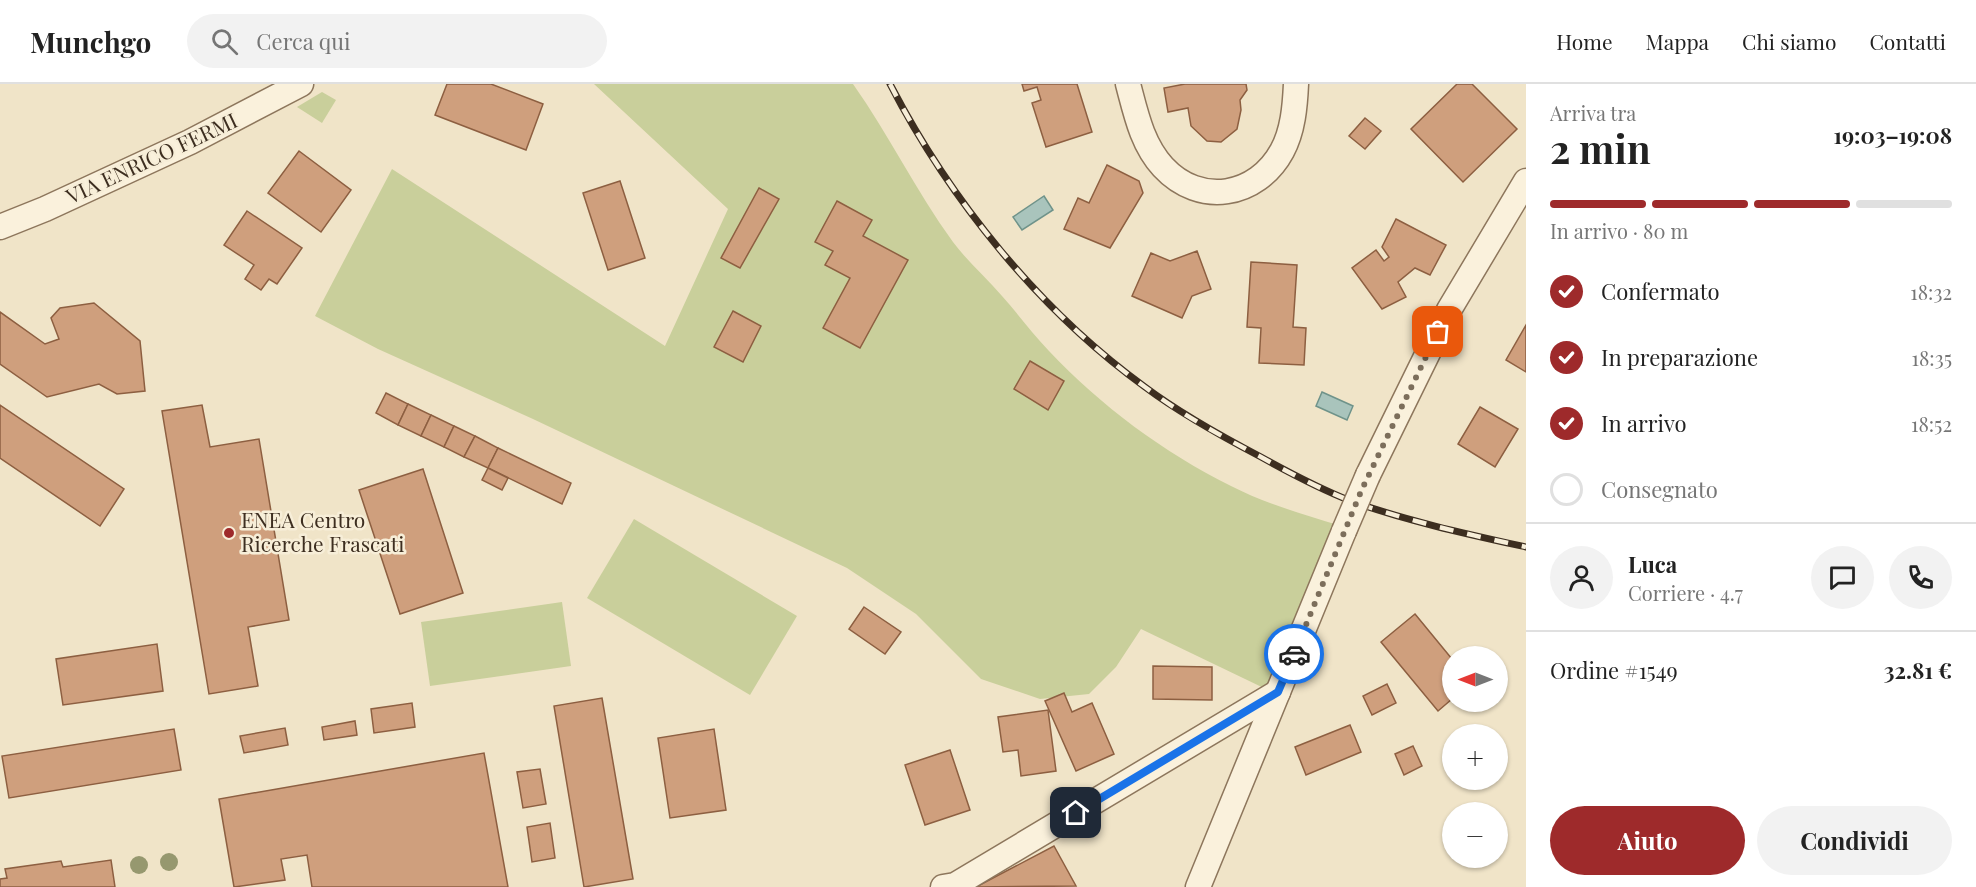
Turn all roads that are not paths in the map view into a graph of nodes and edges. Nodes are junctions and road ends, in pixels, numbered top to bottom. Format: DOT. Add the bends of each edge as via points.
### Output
graph roads {
  1 [pos="301,84"];
  2 [pos="1128,84"];
  3 [pos="1296,84"];
  4 [pos="1526,181"];
  5 [pos="0,227"];
  6 [pos="1278,692"];
  7 [pos="943,887"];
  8 [pos="1198,887"];
  1 -- 5 [label="street, VIA ENRICO FERMI" via="190,142"];
  2 -- 3 [label="street" via="1143,138 1162,166 1179,181 1202,191 1225,192 1261,176 1282,151 1290,131"];
  4 -- 6 [label="street, bridge" via="1449,310 1368,475"];
  6 -- 7 [label="street" via="955,885"];
  6 -- 8 [label="street"];
}
